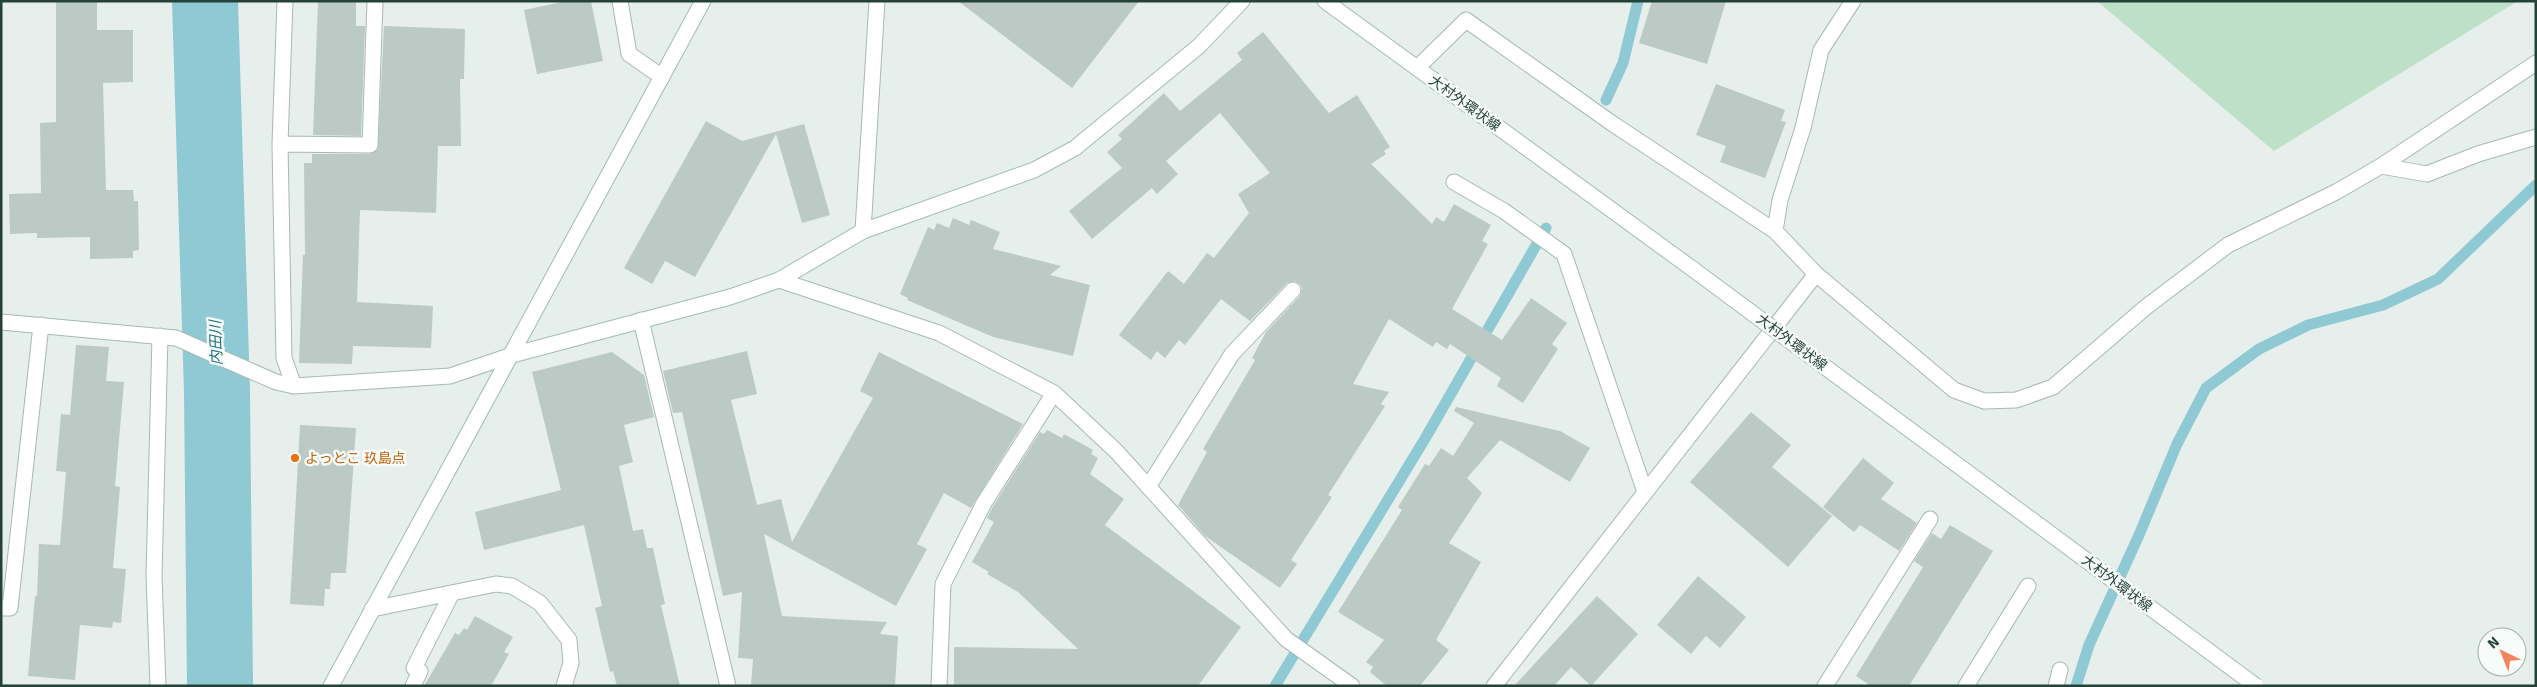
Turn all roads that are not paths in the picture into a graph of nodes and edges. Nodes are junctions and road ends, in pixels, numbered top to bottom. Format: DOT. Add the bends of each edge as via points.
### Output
graph roads {
  1 [pos="285,1"];
  2 [pos="375,1"];
  3 [pos="620,1"];
  4 [pos="703,1"];
  5 [pos="877,1"];
  6 [pos="1242,1"];
  7 [pos="1325,1"];
  8 [pos="1853,1"];
  9 [pos="2536,63"];
  10 [pos="1416,68"];
  11 [pos="662,77"];
  12 [pos="2536,137"];
  13 [pos="280,144"];
  14 [pos="2381,166"];
  15 [pos="1454,182"];
  16 [pos="863,231"];
  17 [pos="1775,231"];
  18 [pos="1816,274"];
  19 [pos="779,280"];
  20 [pos="1293,290"];
  21 [pos="641,320"];
  22 [pos="1,322"];
  23 [pos="41,325"];
  24 [pos="160,336"];
  25 [pos="512,355"];
  26 [pos="294,386"];
  27 [pos="1054,393"];
  28 [pos="1148,487"];
  29 [pos="1645,492"];
  30 [pos="1930,519"];
  31 [pos="2028,586"];
  32 [pos="452,593"];
  33 [pos="1,608"];
  34 [pos="372,609"];
  35 [pos="2060,670"];
  36 [pos="158,686"];
  37 [pos="331,686"];
  38 [pos="413,686"];
  39 [pos="564,686"];
  40 [pos="728,686"];
  41 [pos="939,686"];
  42 [pos="1352,686"];
  43 [pos="1494,686"];
  44 [pos="1825,686"];
  45 [pos="1966,686"];
  46 [pos="2056,686"];
  47 [pos="2256,686"];
  1 -- 13 [label="street"];
  2 -- 13 [label="street" via="370,145"];
  3 -- 11 [label="street" via="629,54"];
  4 -- 11 [label="street"];
  5 -- 16 [label="street"];
  6 -- 16 [label="street" via="1199,46 1075,148 1034,170"];
  7 -- 10 [label="street, 大村外環状線"];
  8 -- 17 [label="street" via="1821,50 1803,128 1780,200"];
  9 -- 14 [label="street"];
  10 -- 17 [label="street" via="1466,20 1613,124"];
  10 -- 47 [label="street, 大村外環状線, bridge"];
  11 -- 25 [label="street"];
  12 -- 14 [label="street" via="2478,154 2427,174"];
  13 -- 26 [label="street" via="284,358"];
  14 -- 18 [label="street" via="2228,245 2146,306 2053,388 2016,400 1984,401 1954,390"];
  15 -- 29 [label="street" via="1504,211 1564,254"];
  16 -- 19 [label="street"];
  17 -- 18 [label="street"];
  18 -- 29 [label="street"];
  19 -- 21 [label="street"];
  19 -- 27 [label="street" via="939,333"];
  20 -- 28 [label="street" via="1232,354"];
  21 -- 25 [label="street"];
  21 -- 40 [label="street"];
  22 -- 23 [label="street"];
  23 -- 24 [label="street"];
  23 -- 33 [label="street" via="10,608"];
  24 -- 26 [label="street" via="176,338 276,382"];
  24 -- 36 [label="street" via="154,576"];
  25 -- 26 [label="street" via="450,376"];
  25 -- 34 [label="street"];
  27 -- 28 [label="street" via="1116,451"];
  27 -- 41 [label="street" via="984,503 942,584"];
  28 -- 42 [label="street" via="1286,639"];
  29 -- 43 [label="street"];
  30 -- 44 [label="street"];
  31 -- 45 [label="street"];
  32 -- 34 [label="street"];
  32 -- 38 [label="street" via="414,668 420,672"];
  32 -- 39 [label="street" via="496,584 512,586 540,603 569,640 571,664"];
  34 -- 37 [label="street"];
  35 -- 46 [label="street"];
}
